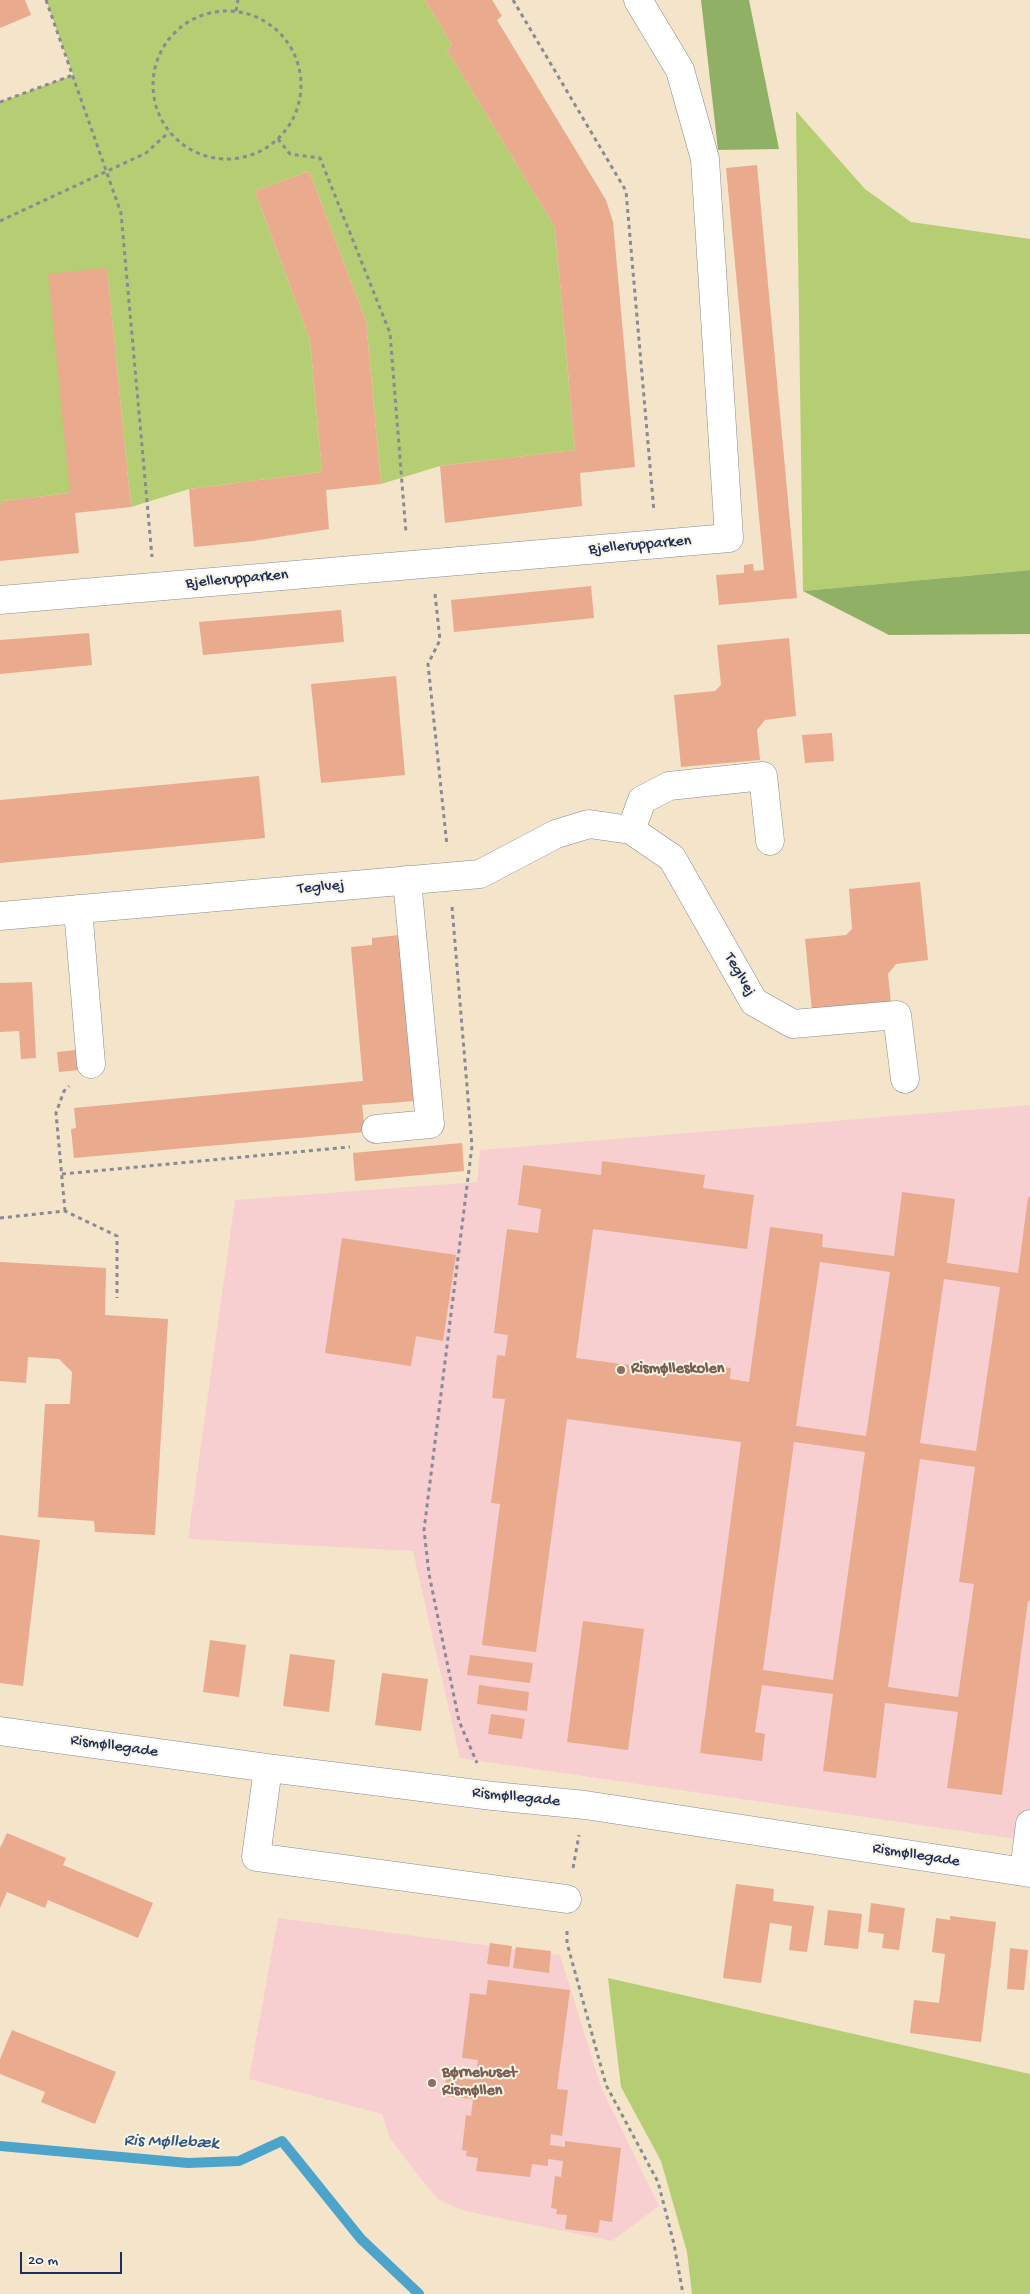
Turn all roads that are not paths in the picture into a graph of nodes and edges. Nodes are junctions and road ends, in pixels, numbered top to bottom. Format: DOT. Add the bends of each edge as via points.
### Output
graph roads {
  1 [pos="638,0"];
  2 [pos="0,600"];
  3 [pos="631,830"];
  4 [pos="770,841"];
  5 [pos="407,880"];
  6 [pos="78,909"];
  7 [pos="0,916"];
  8 [pos="91,1064"];
  9 [pos="905,1079"];
  10 [pos="376,1129"];
  11 [pos="0,1732"];
  12 [pos="268,1768"];
  13 [pos="1030,1824"];
  14 [pos="1027,1873"];
  15 [pos="567,1899"];
  1 -- 2 [label="street, Bjellerupparken" via="680,70 705,159 729,538"];
  3 -- 4 [label="street" via="642,800 668,786 764,776"];
  3 -- 5 [label="street, Teglvej" via="589,824 556,834 480,874"];
  3 -- 9 [label="street, Teglvej" via="672,858 754,1002 793,1024 897,1015"];
  5 -- 6 [label="street, Teglvej"];
  5 -- 10 [label="street" via="430,1124"];
  6 -- 7 [label="street, Teglvej"];
  6 -- 8 [label="street"];
  11 -- 12 [label="street, Rismøllegade"];
  12 -- 14 [label="street, Rismøllegade" via="585,1805"];
  12 -- 15 [label="street" via="256,1857"];
  13 -- 14 [label="street"];
}
